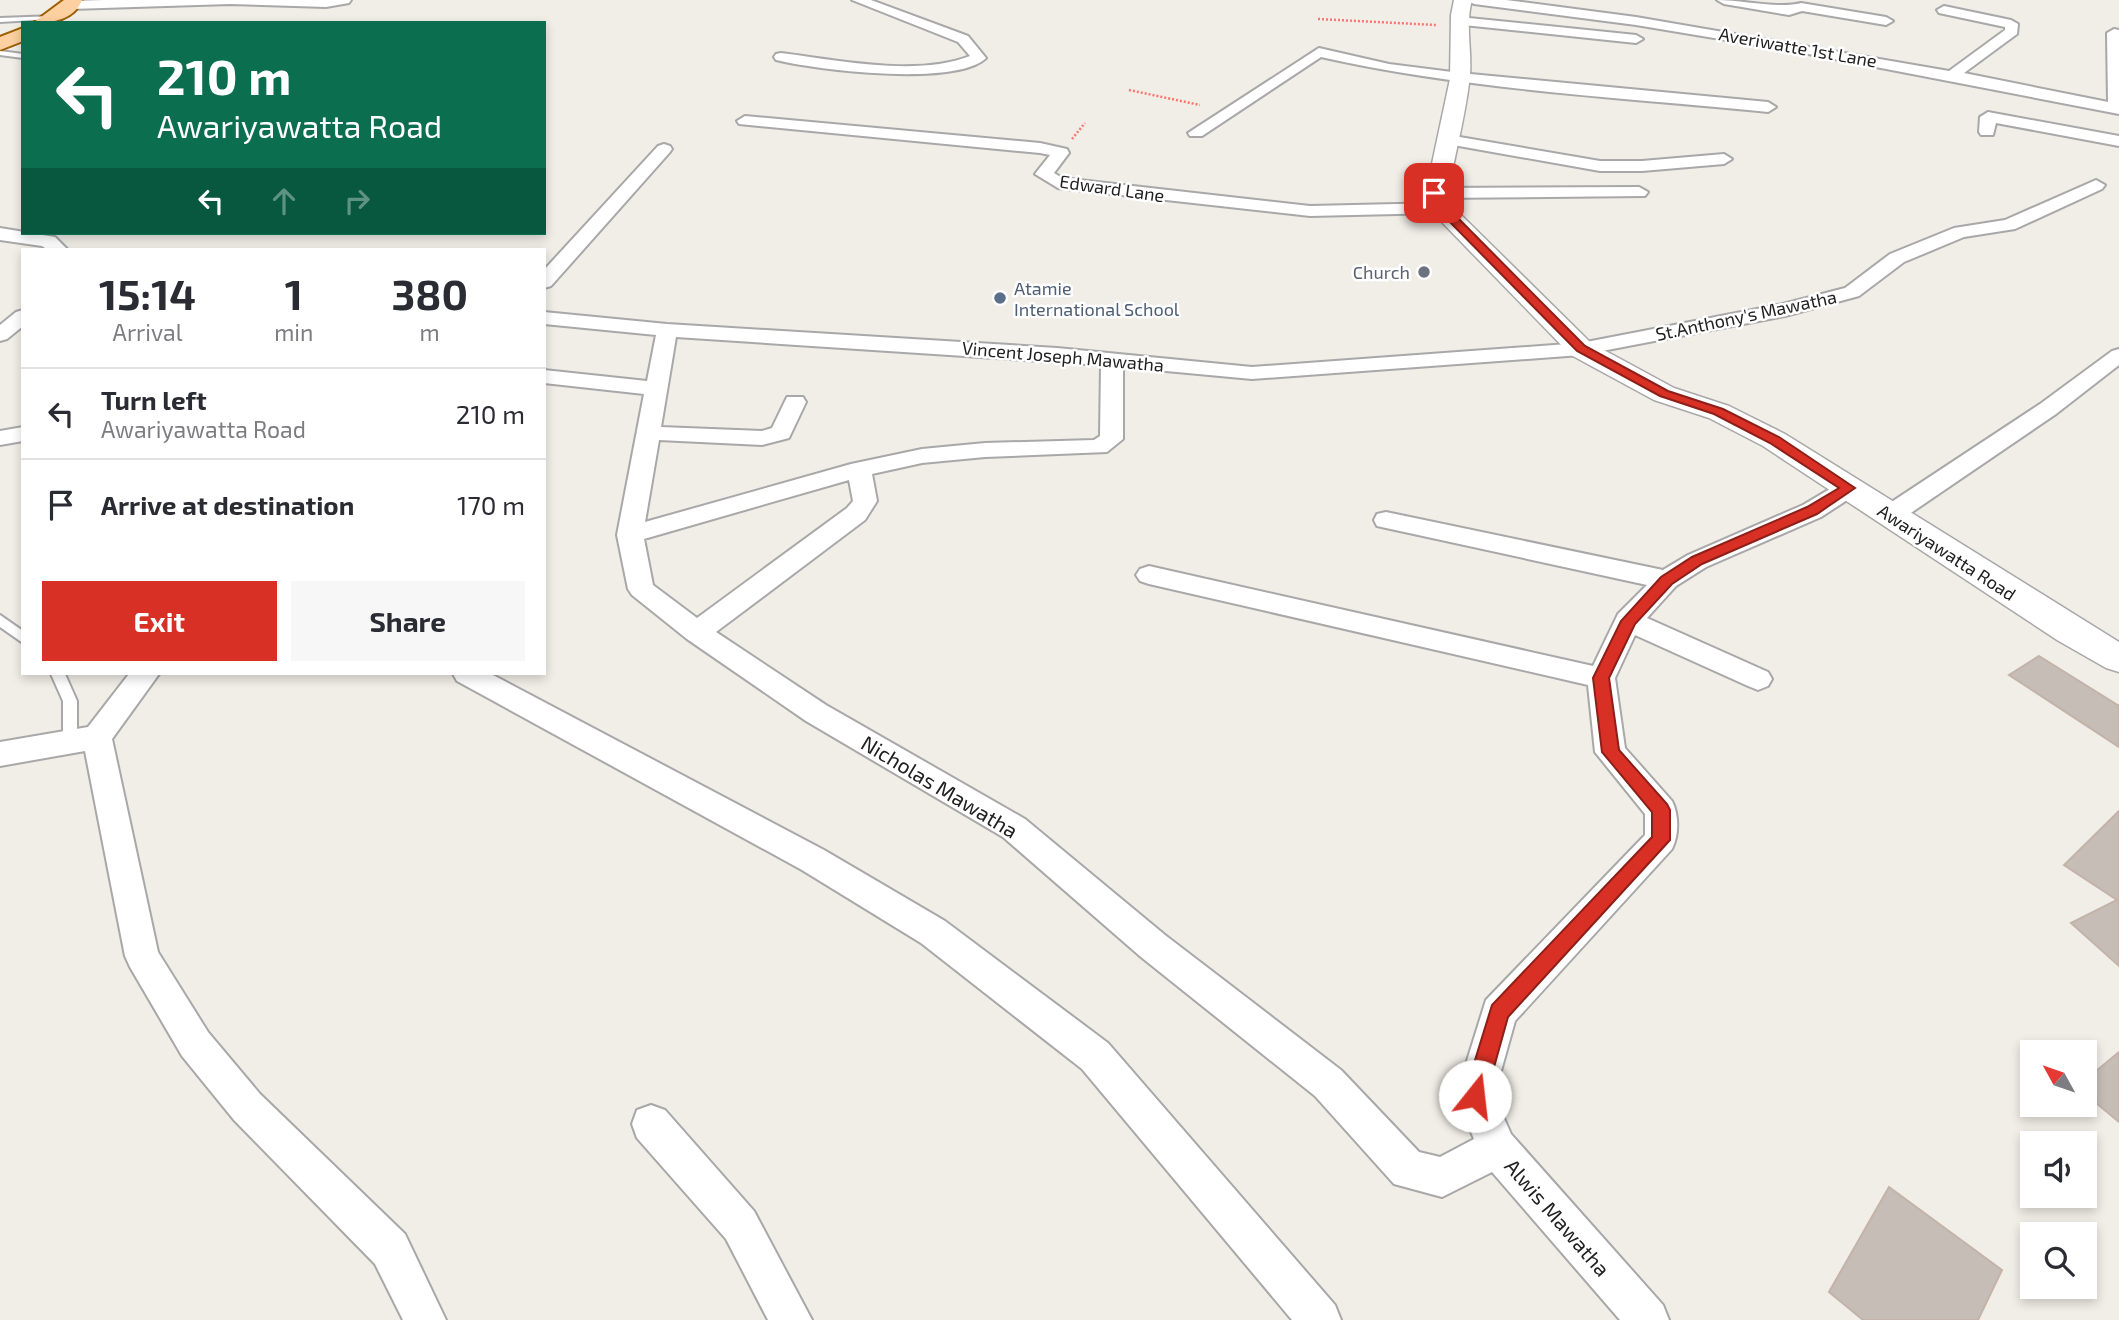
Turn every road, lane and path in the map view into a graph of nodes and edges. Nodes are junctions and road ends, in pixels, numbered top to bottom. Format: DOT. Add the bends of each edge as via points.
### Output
graph roads {
  1 [pos="344,0"];
  2 [pos="859,0"];
  3 [pos="1724,0"];
  4 [pos="72,3"];
  5 [pos="1944,10"];
  6 [pos="1464,12"];
  7 [pos="1318,19"];
  8 [pos="0,20"];
  9 [pos="47,20"];
  10 [pos="1886,21"];
  11 [pos="2114,33"];
  12 [pos="21,35"];
  13 [pos="1650,40"];
  14 [pos="0,44"];
  15 [pos="1704,47"];
  16 [pos="2118,50"];
  17 [pos="0,52"];
  18 [pos="1771,55"];
  19 [pos="21,56"];
  20 [pos="781,57"];
  21 [pos="1952,75"];
  22 [pos="1459,84"];
  23 [pos="1129,90"];
  24 [pos="1768,107"];
  25 [pos="2118,109"];
  26 [pos="1227,111"];
  27 [pos="1729,119"];
  28 [pos="745,121"];
  29 [pos="1987,131"];
  30 [pos="1196,133"];
  31 [pos="1448,140"];
  32 [pos="2119,141"];
  33 [pos="664,149"];
  34 [pos="1724,159"];
  35 [pos="2096,185"];
  36 [pos="1639,192"];
  37 [pos="1438,200"];
  38 [pos="0,234"];
  39 [pos="57,248"];
  40 [pos="546,280"];
  41 [pos="21,318"];
  42 [pos="546,318"];
  43 [pos="667,330"];
  44 [pos="0,335"];
  45 [pos="1581,349"];
  46 [pos="2119,355"];
  47 [pos="1112,359"];
  48 [pos="546,376"];
  49 [pos="656,389"];
  50 [pos="795,402"];
  51 [pos="21,433"];
  52 [pos="647,433"];
  53 [pos="0,438"];
  54 [pos="859,469"];
  55 [pos="1849,488"];
  56 [pos="1890,515"];
  57 [pos="1386,520"];
  58 [pos="630,535"];
  59 [pos="1149,575"];
  60 [pos="1667,580"];
  61 [pos="0,620"];
  62 [pos="1628,621"];
  63 [pos="697,632"];
  64 [pos="21,636"];
  65 [pos="2119,659"];
  66 [pos="58,675"];
  67 [pos="144,675"];
  68 [pos="469,675"];
  69 [pos="1601,678"];
  70 [pos="1758,679"];
  71 [pos="83,739"];
  72 [pos="0,754"];
  73 [pos="651,1124"];
  74 [pos="1497,1148"];
  75 [pos="425,1320"];
  76 [pos="791,1320"];
  77 [pos="1320,1320"];
  78 [pos="1648,1320"];
  1 -- 4 [label="street"];
  2 -- 20 [label="street" via="963,39 979,58 944,67 892,70"];
  3 -- 10 [label="street"];
  4 -- 9 [label="main road"];
  5 -- 21 [label="street" via="2011,24 2012,31"];
  6 -- 7 [label="path"];
  6 -- 13 [label="street"];
  6 -- 21 [label="street, Averiwatte 1st Lane" via="1601,15"];
  6 -- 22 [label="street"];
  8 -- 9 [label="lane"];
  11 -- 16 [label="street"];
  12 -- 14 [label="main road"];
  15 -- 18 [label="street"];
  16 -- 25 [label="street"];
  17 -- 19 [label="lane"];
  21 -- 25 [label="street, Averiwatte 1st Lane"];
  22 -- 24 [label="street"];
  22 -- 26 [label="street" via="1319,52"];
  22 -- 27 [label="street"];
  22 -- 31 [label="street"];
  23 -- 26 [label="path"];
  26 -- 30 [label="street"];
  28 -- 37 [label="street, Edward Lane" via="1040,148 1061,153 1044,174 1058,183 1310,211"];
  29 -- 32 [label="street" via="1988,117"];
  31 -- 34 [label="street" via="1600,166"];
  31 -- 37 [label="street"];
  33 -- 40 [label="street"];
  35 -- 45 [label="street, St.Anthony's Mawatha" via="2009,225 1960,232 1897,258 1852,292 1785,310"];
  36 -- 37 [label="street"];
  37 -- 45 [label="street, Awariyawatta Road"];
  38 -- 39 [label="street" via="48,241"];
  41 -- 44 [label="street"];
  42 -- 43 [label="street, Vincent Joseph Mawatha"];
  43 -- 47 [label="street, Vincent Joseph Mawatha"];
  43 -- 49 [label="street, Nicholas Mawatha"];
  45 -- 47 [label="street, Vincent Joseph Mawatha" via="1252,373"];
  45 -- 55 [label="street, Awariyawatta Road" via="1664,394 1719,412 1774,440"];
  46 -- 56 [label="street" via="2048,409"];
  47 -- 54 [label="street" via="1111,439 1099,447 960,452"];
  48 -- 49 [label="street"];
  49 -- 52 [label="street, Nicholas Mawatha"];
  50 -- 52 [label="street" via="781,433 762,438"];
  51 -- 53 [label="street"];
  52 -- 58 [label="street, Nicholas Mawatha"];
  54 -- 58 [label="street"];
  54 -- 63 [label="street" via="864,500 856,514"];
  55 -- 56 [label="street, Awariyawatta Road"];
  55 -- 60 [label="street" via="1812,511 1697,561"];
  56 -- 65 [label="street, Awariyawatta Road"];
  57 -- 60 [label="street"];
  58 -- 63 [label="street, Nicholas Mawatha" via="641,589"];
  59 -- 69 [label="street"];
  60 -- 62 [label="street"];
  61 -- 64 [label="lane"];
  62 -- 69 [label="street"];
  62 -- 70 [label="street"];
  63 -- 74 [label="street, Nicholas Mawatha" via="816,713 1014,828 1153,946 1328,1083 1408,1170 1442,1177"];
  66 -- 71 [label="lane"];
  67 -- 71 [label="street"];
  68 -- 77 [label="street" via="813,860 933,932 1095,1056"];
  69 -- 74 [label="street, Alwis Mawatha" via="1610,752 1661,810 1661,840 1499,1012 1475,1096"];
  71 -- 72 [label="street"];
  71 -- 75 [label="street" via="142,956 195,1044 247,1107 390,1249"];
  73 -- 76 [label="street" via="740,1225"];
  74 -- 78 [label="street, Alwis Mawatha"];
}
